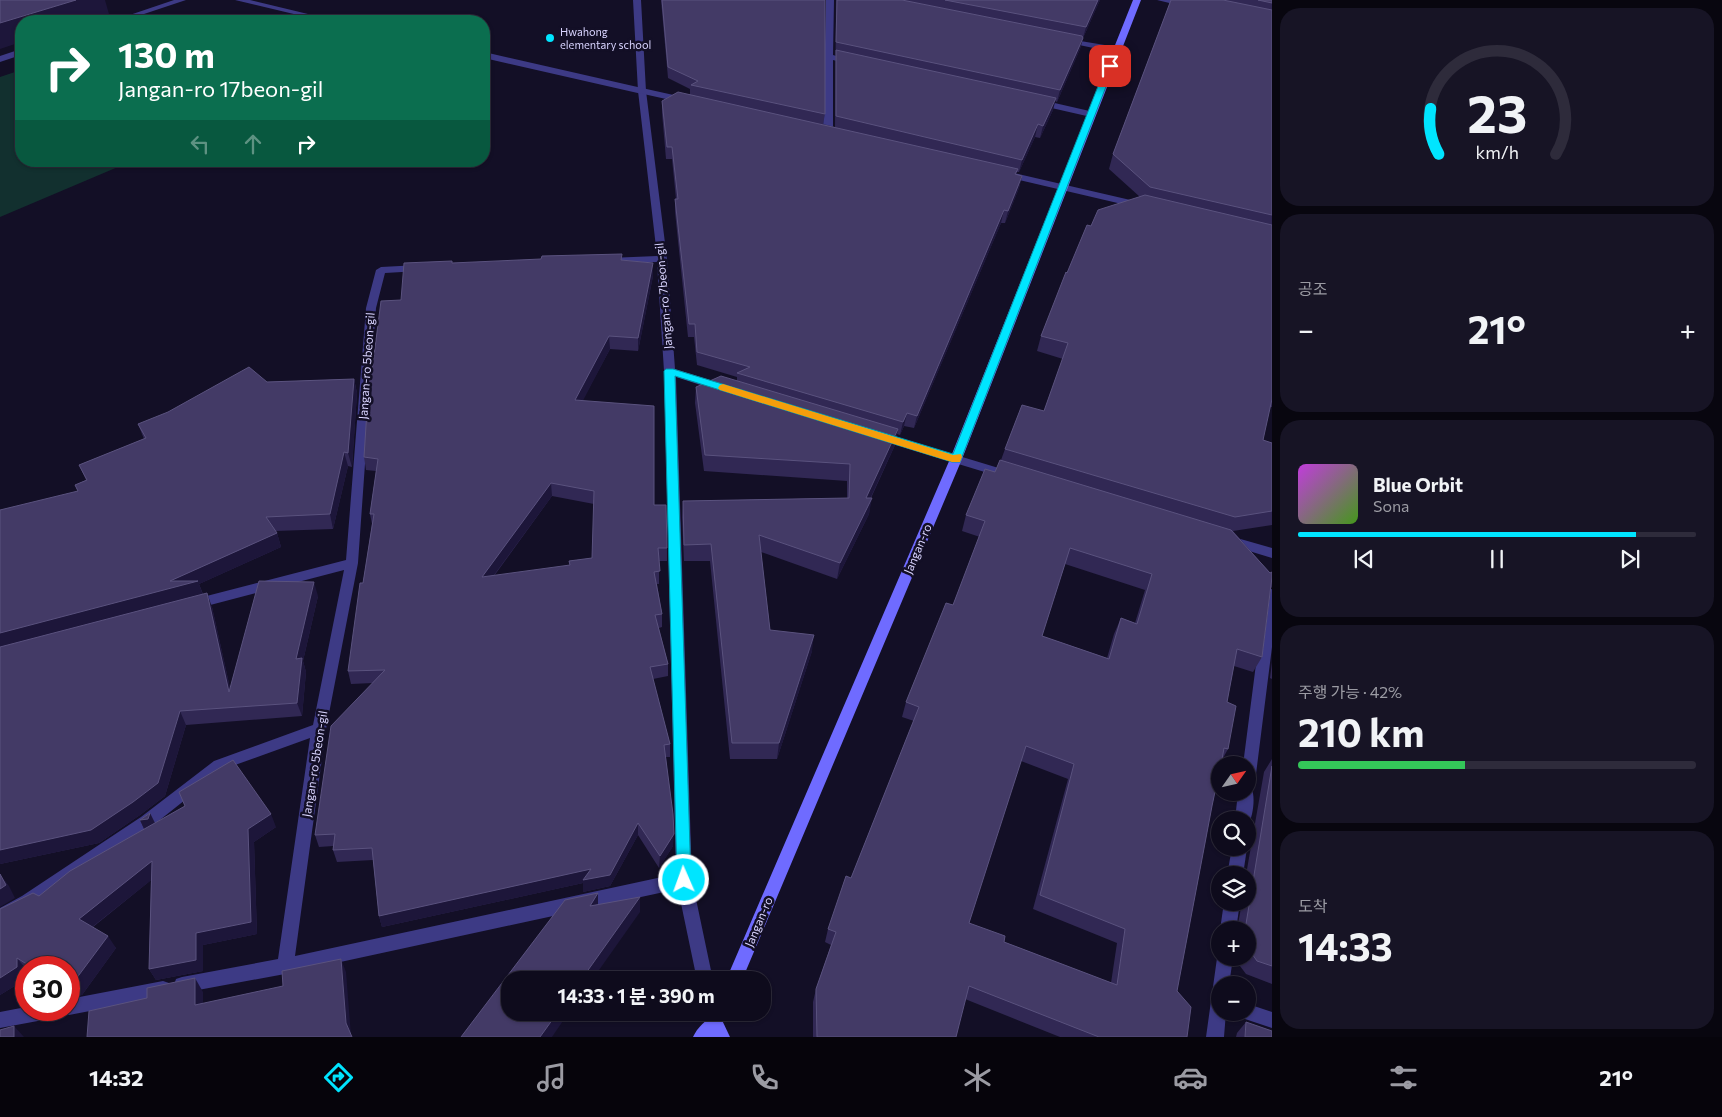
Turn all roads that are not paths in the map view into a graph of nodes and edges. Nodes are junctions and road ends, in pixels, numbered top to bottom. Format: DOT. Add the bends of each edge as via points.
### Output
graph roads {
  1 [pos="182,0"];
  2 [pos="239,0"];
  3 [pos="638,0"];
  4 [pos="830,0"];
  5 [pos="1136,0"];
  6 [pos="1161,0"];
  7 [pos="1198,7"];
  8 [pos="135,15"];
  9 [pos="306,15"];
  10 [pos="1058,39"];
  11 [pos="1116,50"];
  12 [pos="15,54"];
  13 [pos="490,56"];
  14 [pos="829,57"];
  15 [pos="0,59"];
  16 [pos="858,63"];
  17 [pos="642,91"];
  18 [pos="1023,99"];
  19 [pos="698,103"];
  20 [pos="1091,114"];
  21 [pos="828,132"];
  22 [pos="996,171"];
  23 [pos="1062,187"];
  24 [pos="1148,207"];
  25 [pos="662,259"];
  26 [pos="594,261"];
  27 [pos="430,268"];
  28 [pos="670,371"];
  29 [pos="736,392"];
  30 [pos="870,433"];
  31 [pos="956,459"];
  32 [pos="1023,479"];
  33 [pos="1214,536"];
  34 [pos="1272,553"];
  35 [pos="352,563"];
  36 [pos="1272,594"];
  37 [pos="181,608"];
  38 [pos="319,729"];
  39 [pos="1251,756"];
  40 [pos="684,880"];
  41 [pos="0,916"];
  42 [pos="285,966"];
  43 [pos="703,971"];
  44 [pos="738,971"];
  45 [pos="80,1005"];
  46 [pos="1256,1015"];
  47 [pos="15,1017"];
  48 [pos="0,1020"];
  49 [pos="1272,1020"];
  50 [pos="1217,1021"];
  51 [pos="716,1025"];
  52 [pos="702,1037"];
  53 [pos="1215,1037"];
  1 -- 8 [label="street"];
  2 -- 9 [label="street"];
  3 -- 17 [label="street, Jangan-ro 7beon-gil"];
  4 -- 14 [label="street"];
  5 -- 11 [label="main road, Jangan-ro"];
  6 -- 7 [label="street"];
  10 -- 11 [label="street"];
  11 -- 20 [label="main road, Jangan-ro"];
  12 -- 15 [label="street"];
  13 -- 17 [label="street"];
  14 -- 16 [label="street"];
  14 -- 21 [label="street"];
  17 -- 19 [label="street"];
  17 -- 25 [label="street, Jangan-ro 7beon-gil"];
  18 -- 20 [label="street"];
  20 -- 23 [label="main road, Jangan-ro"];
  22 -- 23 [label="street"];
  23 -- 24 [label="street"];
  23 -- 31 [label="main road, Jangan-ro"];
  25 -- 26 [label="street"];
  25 -- 28 [label="street, Jangan-ro 7beon-gil"];
  27 -- 35 [label="street, Jangan-ro 5beon-gil" via="382,270 371,308"];
  28 -- 29 [label="street"];
  28 -- 40 [label="street, Jangan-ro 7beon-gil"];
  30 -- 31 [label="street"];
  31 -- 32 [label="street"];
  31 -- 44 [label="main road, Jangan-ro"];
  33 -- 34 [label="street"];
  35 -- 37 [label="street"];
  35 -- 38 [label="street, Jangan-ro 5beon-gil"];
  36 -- 39 [label="street"];
  38 -- 41 [label="street" via="219,765 146,822 28,901"];
  38 -- 42 [label="street, Jangan-ro 5beon-gil"];
  40 -- 42 [label="street"];
  40 -- 43 [label="street, Jangan-ro 7beon-gil"];
  42 -- 45 [label="street"];
  46 -- 49 [label="street"];
  47 -- 48 [label="street"];
  50 -- 53 [label="street"];
  51 -- 52 [label="main road"];
}
